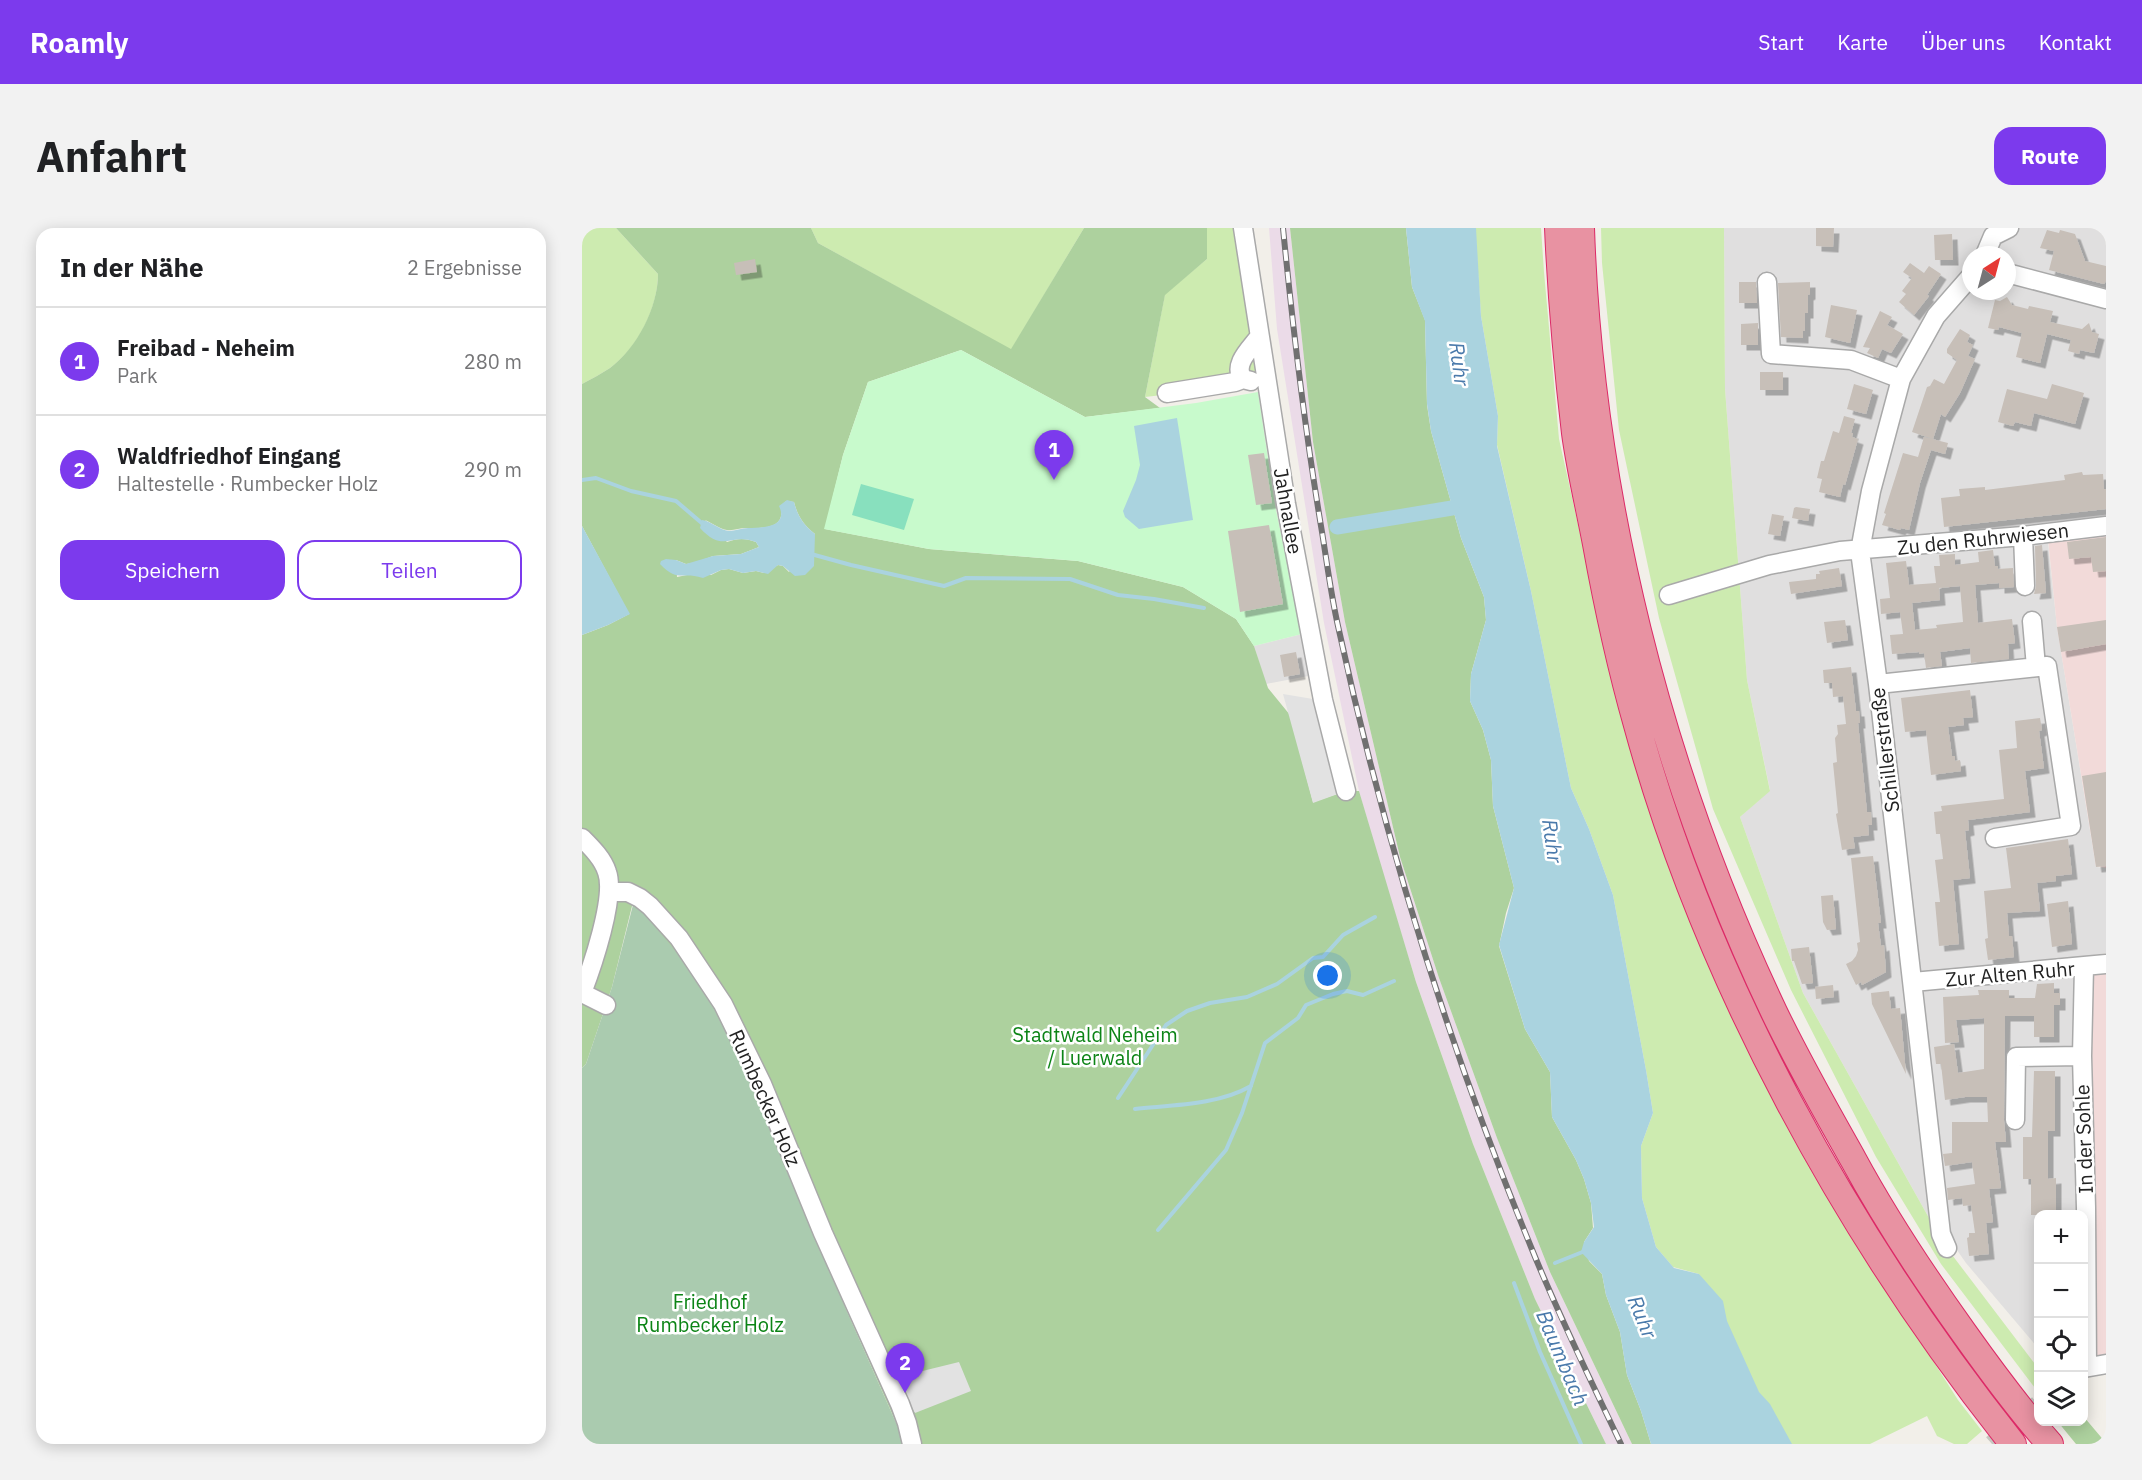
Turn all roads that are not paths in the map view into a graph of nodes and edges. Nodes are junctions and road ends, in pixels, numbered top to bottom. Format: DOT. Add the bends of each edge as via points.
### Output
graph roads {
  1 [pos="1243,228"];
  2 [pos="1558,228"];
  3 [pos="1581,228"];
  4 [pos="1997,231"];
  5 [pos="1990,246"];
  6 [pos="2016,275"];
  7 [pos="1767,282"];
  8 [pos="1962,286"];
  9 [pos="2106,299"];
  10 [pos="1259,338"];
  11 [pos="1265,378"];
  12 [pos="1243,379"];
  13 [pos="1901,379"];
  14 [pos="1167,393"];
  15 [pos="2106,526"];
  16 [pos="2023,536"];
  17 [pos="1860,550"];
  18 [pos="2025,586"];
  19 [pos="1669,595"];
  20 [pos="2032,621"];
  21 [pos="2036,668"];
  22 [pos="1878,684"];
  23 [pos="1346,791"];
  24 [pos="582,838"];
  25 [pos="1995,838"];
  26 [pos="609,892"];
  27 [pos="2106,964"];
  28 [pos="2084,967"];
  29 [pos="1913,982"];
  30 [pos="582,993"];
  31 [pos="606,1005"];
  32 [pos="2082,1056"];
  33 [pos="2015,1120"];
  34 [pos="1947,1248"];
  35 [pos="2085,1318"];
  36 [pos="2106,1364"];
  37 [pos="2088,1367"];
  38 [pos="912,1444"];
  39 [pos="2013,1444"];
  40 [pos="2050,1444"];
  1 -- 10 [label="street, Jahnallee"];
  2 -- 39 [label="highway" via="1575,435 1588,506 1634,716 1675,843 1746,1013 1837,1188 1965,1384"];
  3 -- 40 [label="highway" via="1597,429 1632,606 1677,769 1707,852 1774,1012 1877,1203 1931,1287"];
  4 -- 5 [label="street"];
  6 -- 9 [label="street"];
  7 -- 13 [label="street" via="1771,354 1851,360"];
  8 -- 13 [label="street, Schillerstraße" via="1936,316"];
  10 -- 11 [label="street, Jahnallee"];
  10 -- 12 [label="street" via="1239,366"];
  11 -- 12 [label="street"];
  11 -- 23 [label="street, Jahnallee" via="1323,700"];
  12 -- 14 [label="street"];
  13 -- 17 [label="street, Schillerstraße" via="1871,491"];
  15 -- 16 [label="street, Zu den Ruhrwiesen"];
  16 -- 17 [label="street, Zu den Ruhrwiesen"];
  16 -- 18 [label="street"];
  17 -- 19 [label="street, Zu den Ruhrwiesen" via="1769,565"];
  17 -- 22 [label="street, Schillerstraße"];
  20 -- 21 [label="street"];
  21 -- 22 [label="street"];
  21 -- 25 [label="street" via="2047,666 2071,826"];
  22 -- 29 [label="street, Schillerstraße"];
  24 -- 26 [label="street" via="604,866"];
  26 -- 30 [label="street"];
  26 -- 38 [label="street, Rumbecker Holz" via="628,892 650,906 679,938 723,1005 762,1084 900,1404"];
  27 -- 28 [label="street, Zur Alten Ruhr"];
  28 -- 29 [label="street, Zur Alten Ruhr"];
  28 -- 32 [label="street, In der Sohle"];
  29 -- 34 [label="street, Schillerstraße" via="1941,1234"];
  30 -- 31 [label="street"];
  32 -- 33 [label="street, In der Sohle" via="2016,1057"];
  32 -- 35 [label="street, In der Sohle"];
  36 -- 37 [label="street"];
}
